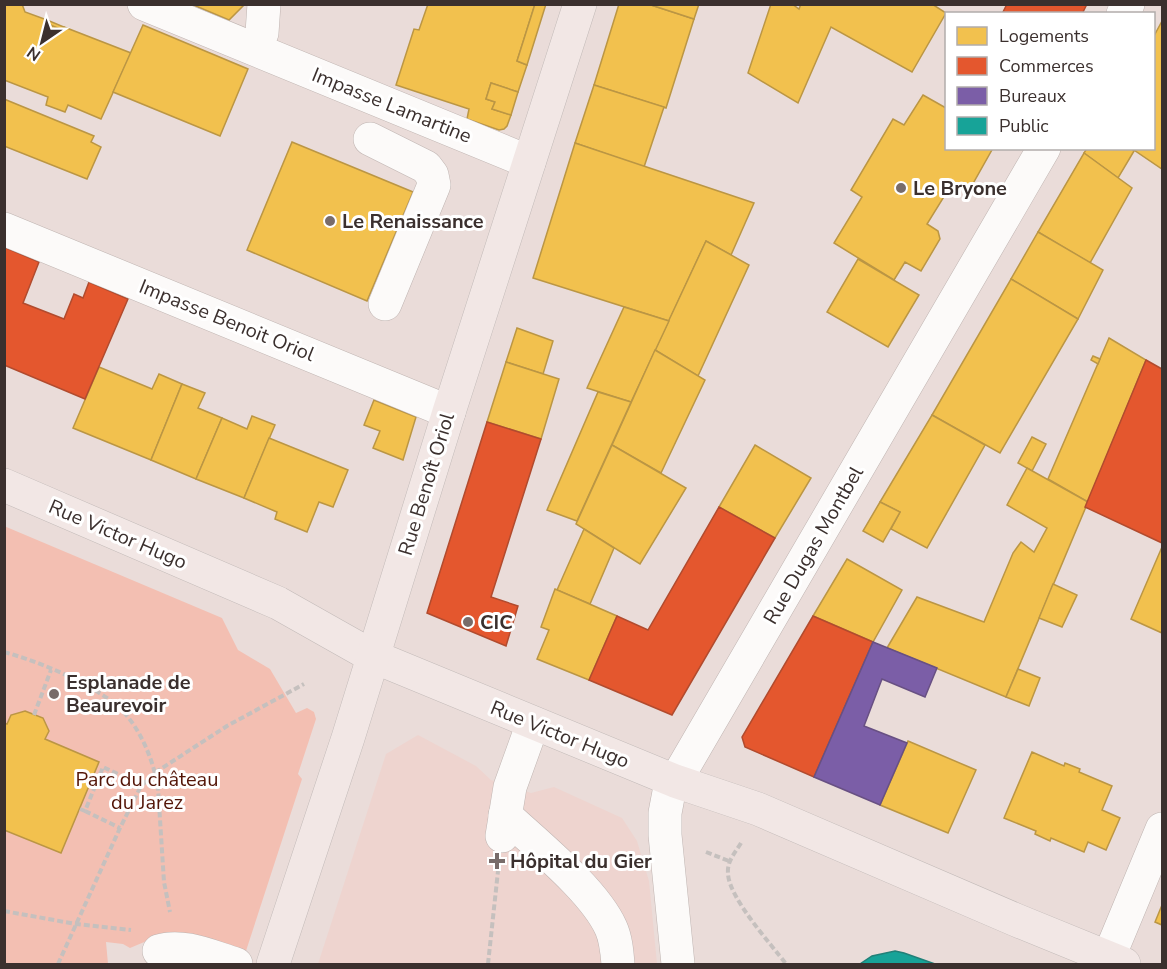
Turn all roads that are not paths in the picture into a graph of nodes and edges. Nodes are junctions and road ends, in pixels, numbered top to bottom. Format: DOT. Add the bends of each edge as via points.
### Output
graph roads {
  1 [pos="144,4"];
  2 [pos="264,4"];
  3 [pos="580,4"];
  4 [pos="255,49"];
  5 [pos="384,102"];
  6 [pos="1043,150"];
  7 [pos="529,162"];
  8 [pos="4,229"];
  9 [pos="385,304"];
  10 [pos="449,412"];
  11 [pos="4,485"];
  12 [pos="372,656"];
  13 [pos="533,723"];
  14 [pos="675,781"];
  15 [pos="1162,829"];
  16 [pos="171,950"];
  17 [pos="1116,962"];
  18 [pos="236,964"];
  19 [pos="273,964"];
  20 [pos="618,964"];
  21 [pos="678,964"];
  1 -- 4 [label="street, Impasse Lamartine"];
  2 -- 4 [label="street" via="262,33"];
  3 -- 7 [label="main road, Rue Benoît Oriol"];
  4 -- 5 [label="street, Impasse Lamartine"];
  5 -- 7 [label="street, Impasse Lamartine"];
  5 -- 9 [label="street" via="365,150 426,167 434,185"];
  6 -- 14 [label="street, Rue Dugas Montbel"];
  7 -- 10 [label="main road, Rue Benoît Oriol"];
  8 -- 10 [label="street, Impasse Benoit Oriol"];
  10 -- 12 [label="main road, Rue Benoît Oriol"];
  11 -- 12 [label="main road, Rue Victor Hugo" via="269,599"];
  12 -- 13 [label="main road, Rue Victor Hugo"];
  12 -- 19 [label="main road, Rue Benoît Oriol"];
  13 -- 14 [label="main road, Rue Victor Hugo"];
  13 -- 20 [label="street" via="510,787 503,826 558,865 600,908 612,929"];
  14 -- 17 [label="main road, Rue Victor Hugo" via="758,809"];
  14 -- 21 [label="street, Rue Dugas Montbel" via="665,813 665,835"];
  15 -- 17 [label="street"];
  16 -- 18 [label="street"];
}
